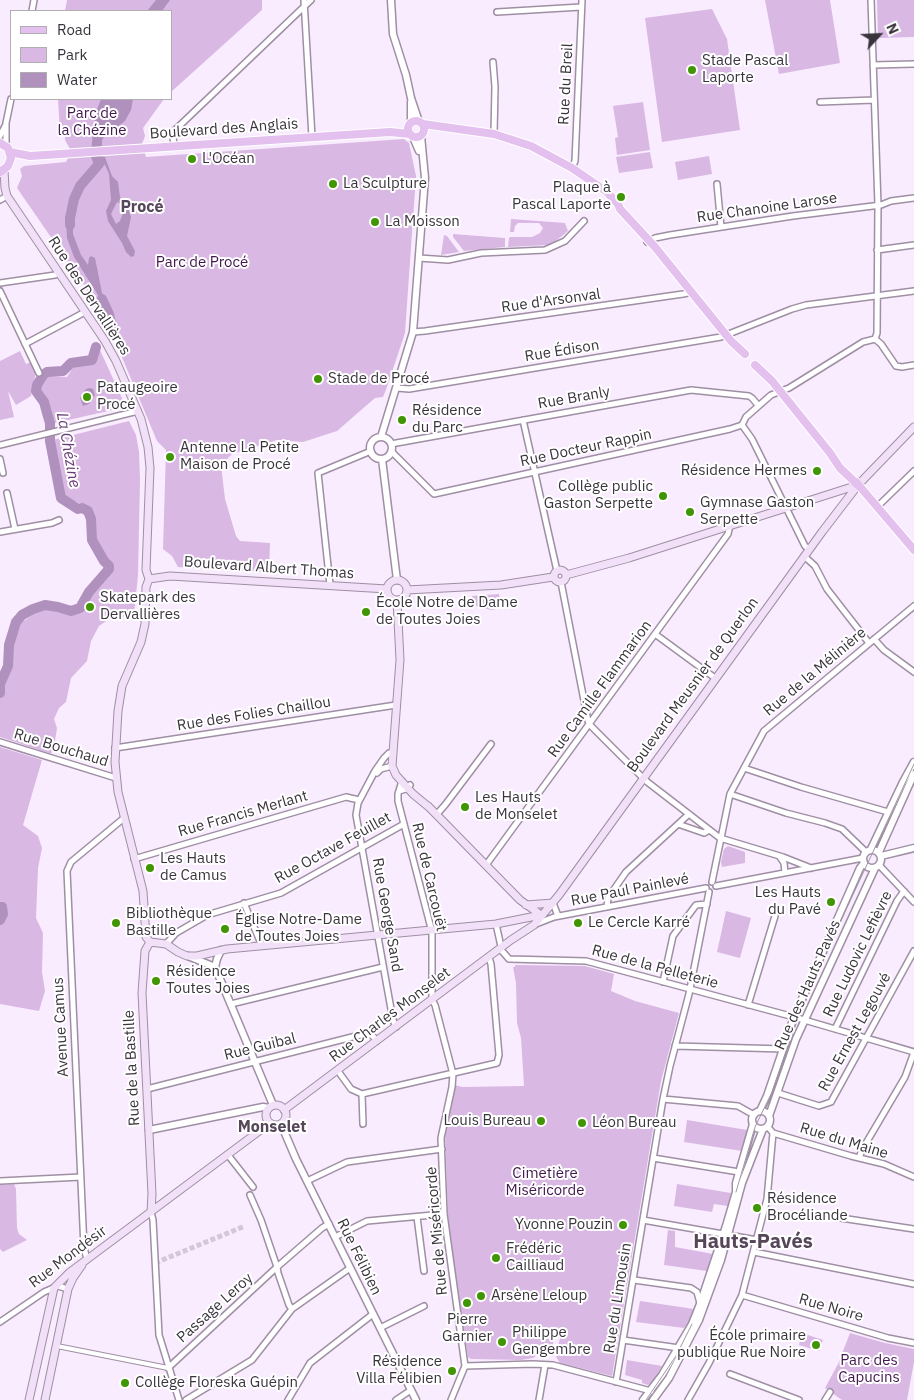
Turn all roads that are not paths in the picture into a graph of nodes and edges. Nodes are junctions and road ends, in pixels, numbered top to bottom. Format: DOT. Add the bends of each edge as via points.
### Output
graph roads {
  1 [pos="304,0"];
  2 [pos="311,0"];
  3 [pos="392,0"];
  4 [pos="582,0"];
  5 [pos="871,0"];
  6 [pos="304,7"];
  7 [pos="582,7"];
  8 [pos="497,12"];
  9 [pos="493,62"];
  10 [pos="914,64"];
  11 [pos="873,65"];
  12 [pos="411,98"];
  13 [pos="12,100"];
  14 [pos="874,100"];
  15 [pos="820,102"];
  16 [pos="6,123"];
  17 [pos="421,123"];
  18 [pos="450,128"];
  19 [pos="414,132"];
  20 [pos="494,134"];
  21 [pos="0,136"];
  22 [pos="312,137"];
  23 [pos="174,146"];
  24 [pos="5,147"];
  25 [pos="30,156"];
  26 [pos="572,168"];
  27 [pos="5,169"];
  28 [pos="717,184"];
  29 [pos="0,189"];
  30 [pos="7,196"];
  31 [pos="914,198"];
  32 [pos="0,200"];
  33 [pos="878,202"];
  34 [pos="584,221"];
  35 [pos="721,227"];
  36 [pos="648,242"];
  37 [pos="914,245"];
  38 [pos="877,250"];
  39 [pos="419,258"];
  40 [pos="59,272"];
  41 [pos="0,283"];
  42 [pos="0,291"];
  43 [pos="914,291"];
  44 [pos="692,292"];
  45 [pos="877,295"];
  46 [pos="85,312"];
  47 [pos="413,332"];
  48 [pos="728,334"];
  49 [pos="875,340"];
  50 [pos="25,344"];
  51 [pos="914,365"];
  52 [pos="39,373"];
  53 [pos="397,388"];
  54 [pos="778,392"];
  55 [pos="758,405"];
  56 [pos="138,411"];
  57 [pos="523,420"];
  58 [pos="742,425"];
  59 [pos="914,427"];
  60 [pos="381,437"];
  61 [pos="2,445"];
  62 [pos="392,448"];
  63 [pos="0,451"];
  64 [pos="371,451"];
  65 [pos="382,458"];
  66 [pos="0,459"];
  67 [pos="914,471"];
  68 [pos="535,472"];
  69 [pos="3,473"];
  70 [pos="858,485"];
  71 [pos="7,494"];
  72 [pos="786,506"];
  73 [pos="877,507"];
  74 [pos="59,520"];
  75 [pos="730,525"];
  76 [pos="15,529"];
  77 [pos="0,532"];
  78 [pos="809,549"];
  79 [pos="914,550"];
  80 [pos="804,556"];
  81 [pos="555,574"];
  82 [pos="566,575"];
  83 [pos="148,579"];
  84 [pos="397,580"];
  85 [pos="561,582"];
  86 [pos="330,585"];
  87 [pos="387,588"];
  88 [pos="407,590"];
  89 [pos="397,600"];
  90 [pos="914,606"];
  91 [pos="655,634"];
  92 [pos="871,641"];
  93 [pos="914,672"];
  94 [pos="715,678"];
  95 [pos="396,705"];
  96 [pos="590,724"];
  97 [pos="2,743"];
  98 [pos="491,744"];
  99 [pos="115,748"];
  100 [pos="392,753"];
  101 [pos="914,762"];
  102 [pos="744,768"];
  103 [pos="391,769"];
  104 [pos="914,774"];
  105 [pos="116,778"];
  106 [pos="642,778"];
  107 [pos="370,781"];
  108 [pos="405,783"];
  109 [pos="730,794"];
  110 [pos="359,800"];
  111 [pos="888,812"];
  112 [pos="437,814"];
  113 [pos="689,814"];
  114 [pos="124,818"];
  115 [pos="404,824"];
  116 [pos="678,824"];
  117 [pos="709,830"];
  118 [pos="720,838"];
  119 [pos="362,847"];
  120 [pos="914,848"];
  121 [pos="880,854"];
  122 [pos="866,856"];
  123 [pos="780,857"];
  124 [pos="134,859"];
  125 [pos="486,865"];
  126 [pos="877,866"];
  127 [pos="811,868"];
  128 [pos="785,873"];
  129 [pos="714,884"];
  130 [pos="708,890"];
  131 [pos="904,891"];
  132 [pos="914,902"];
  133 [pos="244,903"];
  134 [pos="553,903"];
  135 [pos="707,904"];
  136 [pos="526,905"];
  137 [pos="607,907"];
  138 [pos="541,915"];
  139 [pos="556,916"];
  140 [pos="775,916"];
  141 [pos="527,917"];
  142 [pos="496,924"];
  143 [pos="534,925"];
  144 [pos="431,930"];
  145 [pos="378,934"];
  146 [pos="512,940"];
  147 [pos="150,942"];
  148 [pos="166,944"];
  149 [pos="262,946"];
  150 [pos="501,948"];
  151 [pos="221,950"];
  152 [pos="914,951"];
  153 [pos="188,956"];
  154 [pos="489,958"];
  155 [pos="215,967"];
  156 [pos="383,967"];
  157 [pos="663,982"];
  158 [pos="690,989"];
  159 [pos="432,1000"];
  160 [pos="231,1004"];
  161 [pos="748,1005"];
  162 [pos="800,1018"];
  163 [pos="396,1027"];
  164 [pos="835,1029"];
  165 [pos="866,1038"];
  166 [pos="377,1041"];
  167 [pos="675,1046"];
  168 [pos="784,1049"];
  169 [pos="914,1052"];
  170 [pos="255,1062"];
  171 [pos="338,1072"];
  172 [pos="453,1074"];
  173 [pos="147,1088"];
  174 [pos="778,1093"];
  175 [pos="362,1094"];
  176 [pos="663,1100"];
  177 [pos="271,1106"];
  178 [pos="284,1110"];
  179 [pos="757,1113"];
  180 [pos="769,1116"];
  181 [pos="270,1123"];
  182 [pos="280,1124"];
  183 [pos="363,1124"];
  184 [pos="753,1124"];
  185 [pos="765,1128"];
  186 [pos="149,1130"];
  187 [pos="773,1133"];
  188 [pos="442,1149"];
  189 [pos="228,1154"];
  190 [pos="653,1158"];
  191 [pos="859,1158"];
  192 [pos="738,1172"];
  193 [pos="81,1177"];
  194 [pos="914,1177"];
  195 [pos="0,1181"];
  196 [pos="307,1181"];
  197 [pos="253,1188"];
  198 [pos="152,1194"];
  199 [pos="250,1196"];
  200 [pos="164,1202"];
  201 [pos="151,1212"];
  202 [pos="444,1214"];
  203 [pos="417,1217"];
  204 [pos="841,1218"];
  205 [pos="643,1220"];
  206 [pos="329,1224"];
  207 [pos="914,1229"];
  208 [pos="727,1234"];
  209 [pos="335,1237"];
  210 [pos="757,1240"];
  211 [pos="754,1252"];
  212 [pos="87,1259"];
  213 [pos="278,1267"];
  214 [pos="350,1268"];
  215 [pos="424,1271"];
  216 [pos="634,1280"];
  217 [pos="914,1284"];
  218 [pos="54,1288"];
  219 [pos="68,1289"];
  220 [pos="742,1295"];
  221 [pos="700,1304"];
  222 [pos="424,1306"];
  223 [pos="292,1309"];
  224 [pos="373,1314"];
  225 [pos="0,1321"];
  226 [pos="380,1328"];
  227 [pos="623,1340"];
  228 [pos="914,1343"];
  229 [pos="56,1346"];
  230 [pos="681,1349"];
  231 [pos="545,1365"];
  232 [pos="465,1366"];
  233 [pos="168,1368"];
  234 [pos="730,1374"];
  235 [pos="616,1382"];
  236 [pos="412,1390"];
  237 [pos="651,1391"];
  238 [pos="830,1392"];
  239 [pos="29,1400"];
  240 [pos="45,1400"];
  241 [pos="179,1400"];
  242 [pos="186,1400"];
  243 [pos="288,1400"];
  244 [pos="396,1400"];
  245 [pos="416,1400"];
  246 [pos="451,1400"];
  247 [pos="539,1400"];
  248 [pos="643,1400"];
  249 [pos="653,1400"];
  250 [pos="688,1400"];
  251 [pos="799,1400"];
  252 [pos="825,1400"];
  1 -- 6 [label="street"];
  2 -- 6 [label="street"];
  3 -- 12 [label="street" via="393,34"];
  4 -- 7 [label="street, Rue du Breil"];
  5 -- 11 [label="street"];
  6 -- 22 [label="street"];
  6 -- 23 [label="street" via="176,130"];
  7 -- 8 [label="street"];
  7 -- 26 [label="street, Rue du Breil" via="575,161"];
  9 -- 20 [label="street"];
  10 -- 11 [label="street"];
  11 -- 14 [label="street"];
  12 -- 17 [label="street"];
  12 -- 19 [label="street"];
  13 -- 16 [label="street"];
  14 -- 15 [label="street"];
  14 -- 33 [label="street"];
  16 -- 21 [label="street"];
  16 -- 24 [label="street"];
  17 -- 18 [label="main road, Boulevard des Anglais"];
  17 -- 19 [label="main road" via="424,128"];
  17 -- 19 [label="main road, Boulevard des Anglais" via="414,121"];
  18 -- 19 [label="main road, Boulevard des Anglais"];
  18 -- 20 [label="main road, Boulevard des Anglais"];
  19 -- 22 [label="main road, Boulevard des Anglais"];
  19 -- 39 [label="street" via="425,178"];
  20 -- 26 [label="main road, Boulevard des Anglais" via="531,146"];
  22 -- 23 [label="main road, Boulevard des Anglais"];
  23 -- 25 [label="main road, Boulevard des Anglais"];
  24 -- 25 [label="main road, Boulevard des Anglais"];
  24 -- 27 [label="main road" via="11,158"];
  25 -- 27 [label="main road, Boulevard des Anglais"];
  26 -- 36 [label="main road, Boulevard des Anglais" via="614,199"];
  27 -- 30 [label="main road, Rue des Dervallières"];
  28 -- 35 [label="street"];
  29 -- 30 [label="main road, Rue des Dervallières"];
  30 -- 32 [label="street"];
  30 -- 40 [label="main road, Rue des Dervallières"];
  31 -- 33 [label="street, Rue Chanoine Larose"];
  33 -- 35 [label="street, Rue Chanoine Larose"];
  33 -- 38 [label="street"];
  34 -- 39 [label="street" via="565,241 545,250 481,253 442,260"];
  35 -- 36 [label="street, Rue Chanoine Larose" via="655,238"];
  36 -- 44 [label="main road, Boulevard des Anglais"];
  37 -- 38 [label="street"];
  38 -- 45 [label="street"];
  39 -- 47 [label="street"];
  40 -- 41 [label="street"];
  40 -- 46 [label="main road, Rue des Dervallières"];
  42 -- 50 [label="street"];
  43 -- 45 [label="street, Rue Édison"];
  44 -- 47 [label="street, Rue d'Arsonval"];
  44 -- 48 [label="main road, Boulevard des Anglais"];
  45 -- 48 [label="street, Rue Édison" via="792,309"];
  45 -- 49 [label="street"];
  46 -- 50 [label="street"];
  46 -- 56 [label="main road, Rue des Dervallières" via="110,349"];
  47 -- 53 [label="street"];
  48 -- 53 [label="street, Rue Édison" via="409,389"];
  48 -- 54 [label="main road, Boulevard des Anglais"];
  49 -- 51 [label="street" via="896,366"];
  49 -- 54 [label="street" via="863,342 790,388"];
  50 -- 52 [label="street"];
  53 -- 60 [label="street"];
  54 -- 55 [label="street"];
  54 -- 70 [label="main road, Boulevard des Anglais"];
  55 -- 57 [label="street, Rue Branly" via="749,396 690,390"];
  55 -- 58 [label="street"];
  56 -- 61 [label="street"];
  56 -- 83 [label="main road, Rue des Dervallières" via="150,468"];
  57 -- 62 [label="street, Rue Branly"];
  57 -- 68 [label="street"];
  58 -- 68 [label="street, Rue Docteur Rappin"];
  58 -- 72 [label="street"];
  59 -- 70 [label="main road, Boulevard Meusnier de Querlon"];
  60 -- 62 [label="street" via="387,438"];
  60 -- 64 [label="street" via="372,442"];
  61 -- 63 [label="street"];
  62 -- 65 [label="street" via="389,456"];
  62 -- 68 [label="street, Rue Docteur Rappin" via="434,494"];
  64 -- 65 [label="street"];
  64 -- 86 [label="street" via="317,474"];
  65 -- 84 [label="street"];
  66 -- 69 [label="street"];
  67 -- 73 [label="street"];
  68 -- 81 [label="street"];
  70 -- 72 [label="main road"];
  70 -- 73 [label="main road, Boulevard des Anglais"];
  70 -- 78 [label="main road, Boulevard Meusnier de Querlon"];
  71 -- 76 [label="street"];
  72 -- 75 [label="main road"];
  72 -- 78 [label="street"];
  73 -- 79 [label="main road, Boulevard des Anglais"];
  74 -- 76 [label="street"];
  75 -- 82 [label="main road"];
  75 -- 91 [label="street, Rue Camille Flammarion" via="728,534"];
  76 -- 77 [label="street"];
  78 -- 80 [label="main road, Boulevard Meusnier de Querlon"];
  80 -- 92 [label="street"];
  80 -- 94 [label="main road, Boulevard Meusnier de Querlon"];
  81 -- 82 [label="main road" via="562,571"];
  81 -- 85 [label="main road" via="555,581"];
  81 -- 88 [label="main road" via="501,585"];
  82 -- 85 [label="main road"];
  83 -- 86 [label="main road, Boulevard Albert Thomas" via="170,576"];
  83 -- 99 [label="main road, Rue des Dervallières" via="143,634 122,686"];
  84 -- 87 [label="main road" via="390,582"];
  84 -- 88 [label="main road" via="404,583"];
  85 -- 96 [label="street"];
  86 -- 87 [label="main road, Boulevard Albert Thomas"];
  87 -- 89 [label="main road" via="390,596"];
  88 -- 89 [label="main road" via="404,598"];
  89 -- 95 [label="main road" via="400,660"];
  90 -- 92 [label="street, Rue de la Mélinière"];
  91 -- 94 [label="street"];
  91 -- 96 [label="street, Rue Camille Flammarion"];
  92 -- 93 [label="street"];
  92 -- 102 [label="street, Rue de la Mélinière" via="764,730"];
  94 -- 106 [label="main road, Boulevard Meusnier de Querlon"];
  95 -- 99 [label="street, Rue des Folies Chaillou"];
  95 -- 100 [label="main road"];
  96 -- 106 [label="street"];
  96 -- 125 [label="street, Rue Camille Flammarion"];
  97 -- 105 [label="street, Rue Bouchaud"];
  98 -- 112 [label="street"];
  99 -- 105 [label="main road, Rue des Dervallières"];
  100 -- 103 [label="main road"];
  100 -- 107 [label="street, Rue George Sand" via="384,758"];
  101 -- 111 [label="street, Rue des Hauts Pavés"];
  102 -- 109 [label="street, Rue de la Mélinière"];
  102 -- 111 [label="street"];
  103 -- 107 [label="street, Rue George Sand" via="385,767"];
  103 -- 108 [label="main road"];
  104 -- 121 [label="street"];
  105 -- 114 [label="main road, Rue des Dervallières"];
  106 -- 113 [label="street"];
  106 -- 134 [label="main road, Boulevard Meusnier de Querlon"];
  107 -- 110 [label="street, Rue George Sand"];
  108 -- 112 [label="main road"];
  108 -- 115 [label="street, Rue de Carcouët" via="399,791 398,801"];
  109 -- 118 [label="street, Rue de la Mélinière"];
  109 -- 122 [label="street" via="842,829"];
  110 -- 119 [label="street, Rue George Sand" via="356,815"];
  110 -- 124 [label="street, Rue Francis Merlant" via="346,797"];
  111 -- 122 [label="street, Rue des Hauts Pavés"];
  112 -- 125 [label="main road"];
  113 -- 116 [label="street"];
  113 -- 117 [label="street"];
  114 -- 124 [label="main road, Rue des Dervallières"];
  114 -- 193 [label="street, Avenue Camus" via="71,862 68,869"];
  115 -- 119 [label="street, Rue Octave Feuillet"];
  115 -- 144 [label="street, Rue de Carcouët"];
  116 -- 117 [label="street" via="704,833"];
  116 -- 137 [label="street" via="626,872 608,898"];
  117 -- 118 [label="street"];
  118 -- 123 [label="street"];
  118 -- 129 [label="street, Rue de la Mélinière"];
  119 -- 133 [label="street, Rue Octave Feuillet" via="283,892"];
  119 -- 145 [label="street, Rue George Sand"];
  120 -- 121 [label="street"];
  121 -- 122 [label="street"];
  121 -- 126 [label="street, Rue des Hauts Pavés"];
  122 -- 126 [label="street" via="869,867"];
  122 -- 127 [label="street"];
  122 -- 162 [label="street, Rue des Hauts Pavés"];
  123 -- 127 [label="street"];
  123 -- 128 [label="street"];
  124 -- 147 [label="main road, Rue des Dervallières" via="143,891 146,937"];
  125 -- 136 [label="main road"];
  126 -- 131 [label="street"];
  126 -- 162 [label="street, Rue des Hauts Pavés" via="812,1001"];
  127 -- 128 [label="street"];
  128 -- 129 [label="street"];
  129 -- 130 [label="street" via="714,892"];
  129 -- 130 [label="street" via="706,884"];
  130 -- 135 [label="street, Rue du Limousin"];
  130 -- 137 [label="street, Rue Paul Painlevé"];
  131 -- 132 [label="street"];
  131 -- 164 [label="street, Rue Ludovic Lefièvre"];
  133 -- 148 [label="street, Rue Octave Feuillet" via="202,917"];
  133 -- 149 [label="street"];
  134 -- 136 [label="main road"];
  134 -- 138 [label="main road, Boulevard Meusnier de Querlon"];
  134 -- 139 [label="street"];
  135 -- 157 [label="street" via="696,906 673,936"];
  135 -- 158 [label="street, Rue du Limousin"];
  136 -- 138 [label="main road"];
  136 -- 141 [label="main road"];
  137 -- 139 [label="street, Rue Paul Painlevé"];
  138 -- 139 [label="street"];
  138 -- 141 [label="main road"];
  138 -- 143 [label="main road, Boulevard Meusnier de Querlon"];
  139 -- 143 [label="street"];
  140 -- 161 [label="street"];
  141 -- 142 [label="main road"];
  141 -- 146 [label="main road, Rue Charles Monselet"];
  142 -- 144 [label="main road"];
  142 -- 150 [label="street"];
  143 -- 146 [label="main road, Rue Charles Monselet"];
  144 -- 145 [label="main road"];
  144 -- 159 [label="street, Rue de Carcouët"];
  145 -- 149 [label="main road"];
  145 -- 156 [label="street, Rue George Sand"];
  146 -- 150 [label="main road, Rue Charles Monselet"];
  147 -- 148 [label="main road"];
  147 -- 173 [label="main road, Rue de la Bastille" via="145,950 142,993"];
  148 -- 153 [label="main road"];
  149 -- 151 [label="main road"];
  150 -- 154 [label="main road, Rue Charles Monselet"];
  150 -- 157 [label="street, Rue de la Pelleterie" via="506,957 513,960 586,961"];
  151 -- 153 [label="main road"];
  151 -- 155 [label="street"];
  152 -- 165 [label="street, Rue Ernest Legouvé"];
  153 -- 155 [label="street"];
  154 -- 159 [label="main road, Rue Charles Monselet"];
  154 -- 172 [label="street" via="499,1061"];
  155 -- 160 [label="street"];
  156 -- 160 [label="street"];
  156 -- 163 [label="street, Rue George Sand"];
  157 -- 158 [label="street, Rue de la Pelleterie"];
  158 -- 161 [label="street, Rue de la Pelleterie"];
  158 -- 167 [label="street, Rue du Limousin"];
  159 -- 163 [label="main road, Rue Charles Monselet"];
  159 -- 172 [label="street, Rue de Miséricorde"];
  160 -- 170 [label="street"];
  161 -- 162 [label="street, Rue de la Pelleterie"];
  162 -- 164 [label="street, Rue de la Pelleterie"];
  162 -- 168 [label="street, Rue des Hauts Pavés"];
  162 -- 174 [label="street, Rue des Hauts Pavés"];
  163 -- 166 [label="main road, Rue Charles Monselet"];
  164 -- 165 [label="street, Rue de la Pelleterie"];
  165 -- 169 [label="street, Rue de la Pelleterie"];
  165 -- 174 [label="street, Rue Ernest Legouvé" via="831,1102 819,1106"];
  166 -- 170 [label="street, Rue Guibal" via="368,1034"];
  166 -- 171 [label="main road, Rue Charles Monselet"];
  167 -- 168 [label="street"];
  167 -- 176 [label="street, Rue du Limousin"];
  168 -- 179 [label="street, Rue des Hauts Pavés" via="767,1096"];
  169 -- 191 [label="street" via="905,1076"];
  170 -- 173 [label="street, Rue Guibal"];
  170 -- 177 [label="street"];
  171 -- 175 [label="street" via="351,1089"];
  171 -- 178 [label="main road, Rue Charles Monselet"];
  172 -- 175 [label="street"];
  172 -- 188 [label="street, Rue de Miséricorde" via="441,1131"];
  173 -- 186 [label="main road, Rue de la Bastille"];
  174 -- 180 [label="street, Rue des Hauts Pavés"];
  175 -- 183 [label="street"];
  176 -- 179 [label="street" via="738,1106"];
  176 -- 190 [label="street, Rue du Limousin"];
  177 -- 178 [label="main road" via="280,1106"];
  177 -- 181 [label="main road" via="266,1115"];
  177 -- 186 [label="street"];
  178 -- 182 [label="main road" via="286,1117"];
  179 -- 180 [label="street" via="765,1112"];
  179 -- 184 [label="street" via="752,1118"];
  180 -- 185 [label="street" via="770,1122"];
  181 -- 182 [label="main road"];
  181 -- 189 [label="main road"];
  182 -- 196 [label="street, Rue Félibien"];
  184 -- 185 [label="street" via="758,1129"];
  184 -- 192 [label="street"];
  185 -- 187 [label="street"];
  185 -- 208 [label="street" via="742,1183"];
  186 -- 198 [label="main road, Rue de la Bastille"];
  187 -- 191 [label="street, Rue du Maine"];
  187 -- 210 [label="street" via="767,1199"];
  188 -- 196 [label="street" via="346,1162"];
  188 -- 202 [label="street, Rue de Miséricorde"];
  189 -- 197 [label="street"];
  189 -- 200 [label="main road"];
  190 -- 192 [label="street"];
  190 -- 205 [label="street, Rue du Limousin"];
  191 -- 194 [label="street, Rue du Maine"];
  192 -- 208 [label="street"];
  193 -- 195 [label="street"];
  193 -- 212 [label="street, Avenue Camus"];
  196 -- 206 [label="street, Rue Félibien"];
  198 -- 200 [label="main road" via="156,1202"];
  198 -- 201 [label="main road, Rue de la Bastille"];
  199 -- 213 [label="street"];
  200 -- 201 [label="main road"];
  201 -- 212 [label="main road, Rue Mondésir"];
  201 -- 233 [label="street, Rue de la Bastille" via="159,1335"];
  202 -- 203 [label="street"];
  202 -- 232 [label="street, Rue de Miséricorde"];
  203 -- 209 [label="street" via="367,1222"];
  203 -- 215 [label="street"];
  204 -- 207 [label="street"];
  205 -- 208 [label="street"];
  205 -- 216 [label="street, Rue du Limousin"];
  206 -- 209 [label="street, Rue Félibien"];
  206 -- 213 [label="street, Passage Leroy"];
  208 -- 210 [label="street"];
  208 -- 221 [label="street"];
  208 -- 230 [label="street" via="706,1303"];
  209 -- 214 [label="street, Rue Félibien"];
  210 -- 211 [label="street"];
  211 -- 217 [label="street"];
  211 -- 220 [label="street"];
  212 -- 218 [label="main road, Rue Mondésir"];
  212 -- 219 [label="main road"];
  213 -- 223 [label="street"];
  213 -- 233 [label="street, Passage Leroy"];
  214 -- 223 [label="street"];
  214 -- 224 [label="street, Rue Félibien"];
  216 -- 221 [label="street" via="691,1288 697,1292"];
  216 -- 227 [label="street, Rue du Limousin"];
  218 -- 219 [label="street"];
  218 -- 225 [label="street, Rue Mondésir"];
  218 -- 239 [label="main road"];
  219 -- 229 [label="main road"];
  220 -- 228 [label="street, Rue Noire"];
  220 -- 250 [label="street"];
  221 -- 230 [label="street"];
  222 -- 226 [label="street"];
  223 -- 242 [label="street" via="256,1356"];
  224 -- 226 [label="street, Rue Félibien"];
  224 -- 243 [label="street" via="310,1363"];
  226 -- 236 [label="street, Rue Félibien"];
  227 -- 230 [label="street"];
  227 -- 235 [label="street, Rue du Limousin"];
  229 -- 233 [label="street"];
  229 -- 240 [label="main road"];
  230 -- 237 [label="street"];
  230 -- 249 [label="street" via="669,1378"];
  231 -- 232 [label="street"];
  231 -- 235 [label="street"];
  231 -- 247 [label="street"];
  232 -- 246 [label="street"];
  233 -- 241 [label="street, Rue de la Bastille"];
  234 -- 251 [label="street"];
  235 -- 237 [label="street"];
  236 -- 244 [label="street"];
  236 -- 245 [label="street, Rue Félibien"];
  237 -- 248 [label="street"];
  238 -- 252 [label="street"];
}
